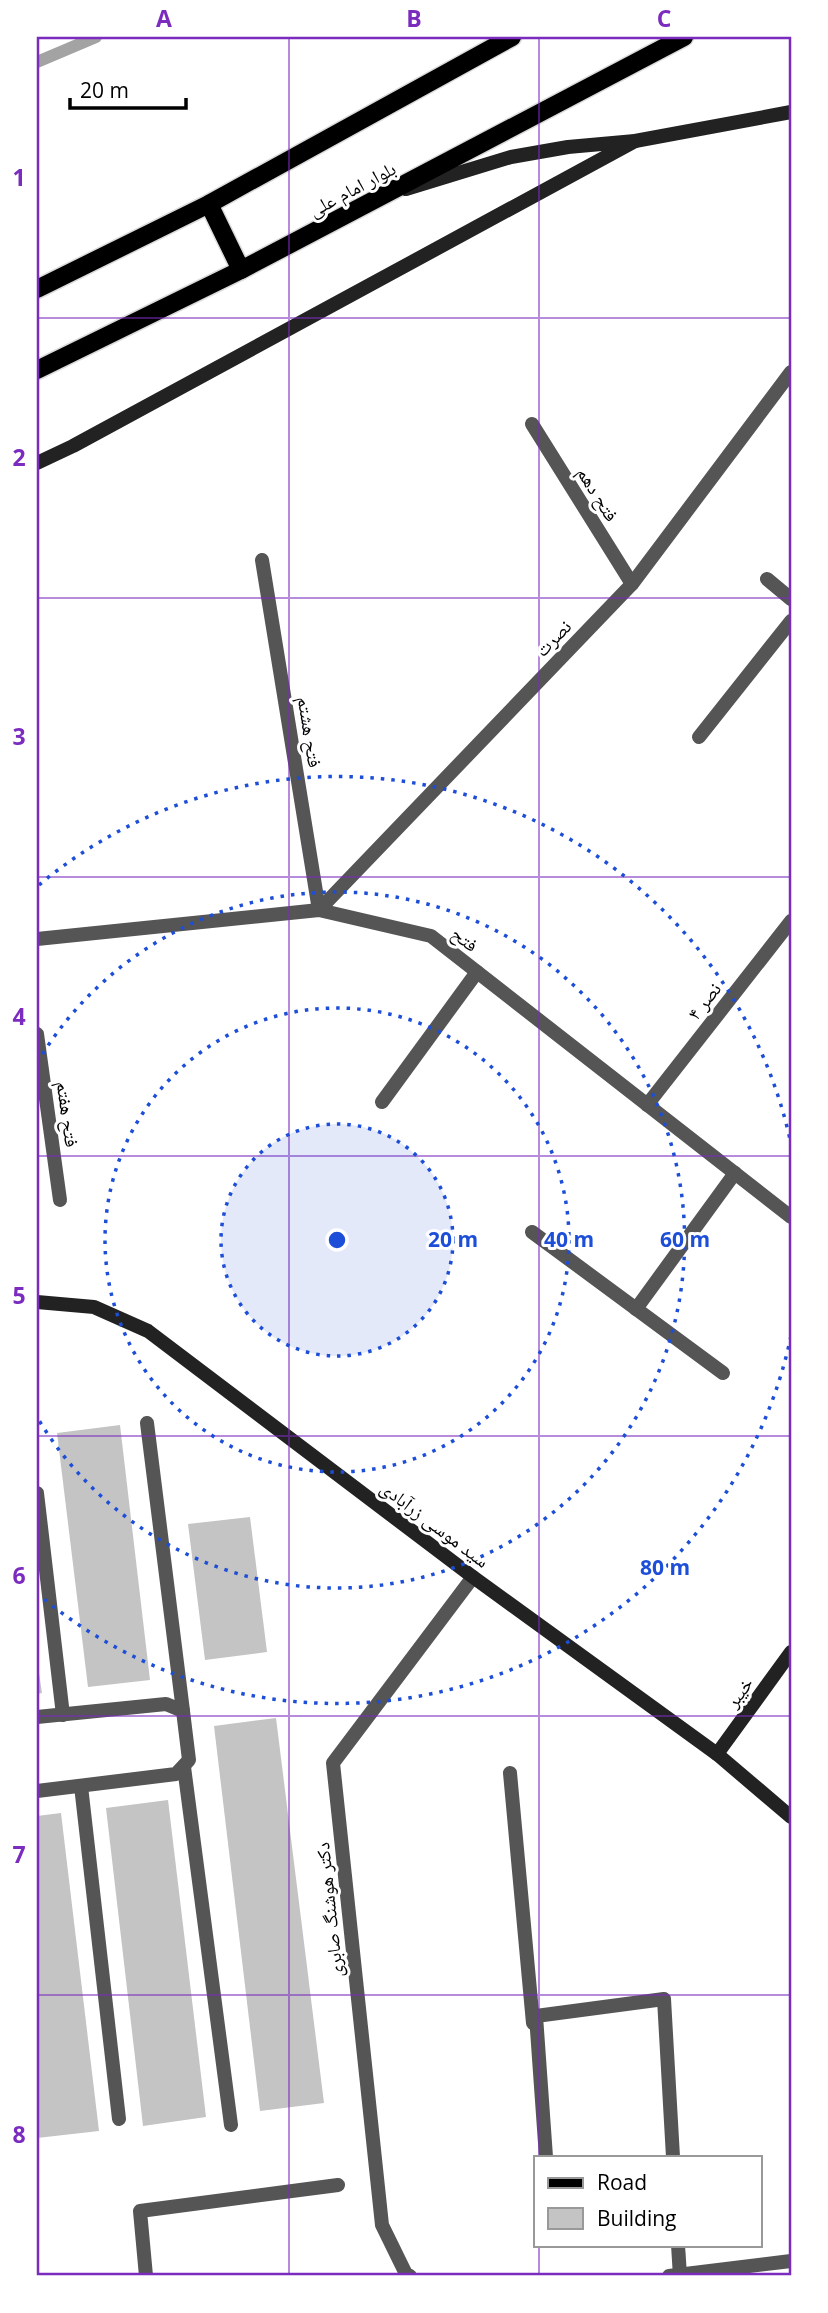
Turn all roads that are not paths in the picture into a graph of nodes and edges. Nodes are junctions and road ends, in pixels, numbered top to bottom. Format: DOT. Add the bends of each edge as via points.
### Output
graph roads {
  1 [pos="512,37"];
  2 [pos="684,37"];
  3 [pos="791,112"];
  4 [pos="635,141"];
  5 [pos="383,196"];
  6 [pos="209,204"];
  7 [pos="241,270"];
  8 [pos="37,289"];
  9 [pos="37,370"];
  10 [pos="791,372"];
  11 [pos="532,424"];
  12 [pos="37,463"];
  13 [pos="262,560"];
  14 [pos="767,579"];
  15 [pos="632,584"];
  16 [pos="791,599"];
  17 [pos="791,621"];
  18 [pos="699,737"];
  19 [pos="319,910"];
  20 [pos="791,921"];
  21 [pos="37,939"];
  22 [pos="477,972"];
  23 [pos="37,1034"];
  24 [pos="382,1102"];
  25 [pos="647,1105"];
  26 [pos="735,1173"];
  27 [pos="60,1200"];
  28 [pos="791,1217"];
  29 [pos="532,1232"];
  30 [pos="37,1303"];
  31 [pos="636,1309"];
  32 [pos="723,1373"];
  33 [pos="147,1423"];
  34 [pos="37,1493"];
  35 [pos="473,1577"];
  36 [pos="791,1653"];
  37 [pos="183,1711"];
  38 [pos="64,1715"];
  39 [pos="37,1717"];
  40 [pos="717,1754"];
  41 [pos="184,1767"];
  42 [pos="510,1773"];
  43 [pos="81,1786"];
  44 [pos="37,1791"];
  45 [pos="791,1817"];
  46 [pos="120,2119"];
  47 [pos="231,2125"];
  48 [pos="546,2156"];
  49 [pos="546,2156"];
  50 [pos="673,2156"];
  51 [pos="338,2185"];
  52 [pos="678,2246"];
  53 [pos="791,2261"];
  54 [pos="146,2276"];
  55 [pos="410,2276"];
  56 [pos="676,2276"];
  1 -- 6 [label="main road"];
  2 -- 5 [label="main road, بلوار امام علی"];
  3 -- 4 [label="main road"];
  4 -- 5 [label="main road" via="511,157"];
  4 -- 12 [label="main road"];
  5 -- 7 [label="main road, بلوار امام علی"];
  6 -- 7 [label="main road"];
  6 -- 8 [label="main road"];
  7 -- 9 [label="main road, بلوار امام علی"];
  10 -- 15 [label="street, نصرت"];
  11 -- 15 [label="street, فتح دهم"];
  13 -- 19 [label="street, فتح هشتم"];
  14 -- 16 [label="street"];
  15 -- 19 [label="street, نصرت"];
  17 -- 18 [label="street"];
  19 -- 21 [label="street, فتح"];
  19 -- 22 [label="street, فتح" via="431,936"];
  20 -- 25 [label="street, نصر ۴"];
  22 -- 24 [label="street"];
  22 -- 25 [label="street, فتح"];
  23 -- 27 [label="street, فتح هفتم"];
  25 -- 26 [label="street, فتح"];
  26 -- 28 [label="street, فتح"];
  26 -- 31 [label="street"];
  29 -- 31 [label="street"];
  30 -- 35 [label="main road, سید موسی زرآبادی" via="94,1307 148,1331"];
  31 -- 32 [label="street"];
  33 -- 37 [label="street"];
  34 -- 38 [label="street"];
  35 -- 40 [label="main road, سید موسی زرآبادی"];
  35 -- 55 [label="street, دکتر هوشنگ صابری" via="333,1763 382,2225"];
  36 -- 40 [label="main road, خیبر"];
  37 -- 38 [label="street" via="166,1704"];
  37 -- 41 [label="street" via="188,1760"];
  38 -- 39 [label="street"];
  40 -- 45 [label="main road, سید موسی زرآبادی"];
  41 -- 43 [label="street" via="176,1774"];
  41 -- 47 [label="street"];
  42 -- 48 [label="street"];
  43 -- 44 [label="street"];
  43 -- 46 [label="street"];
  49 -- 50 [label="street" via="536,2016 664,1998"];
  51 -- 54 [label="street" via="139,2211"];
  52 -- 56 [label="street"];
  53 -- 56 [label="street"];
}
